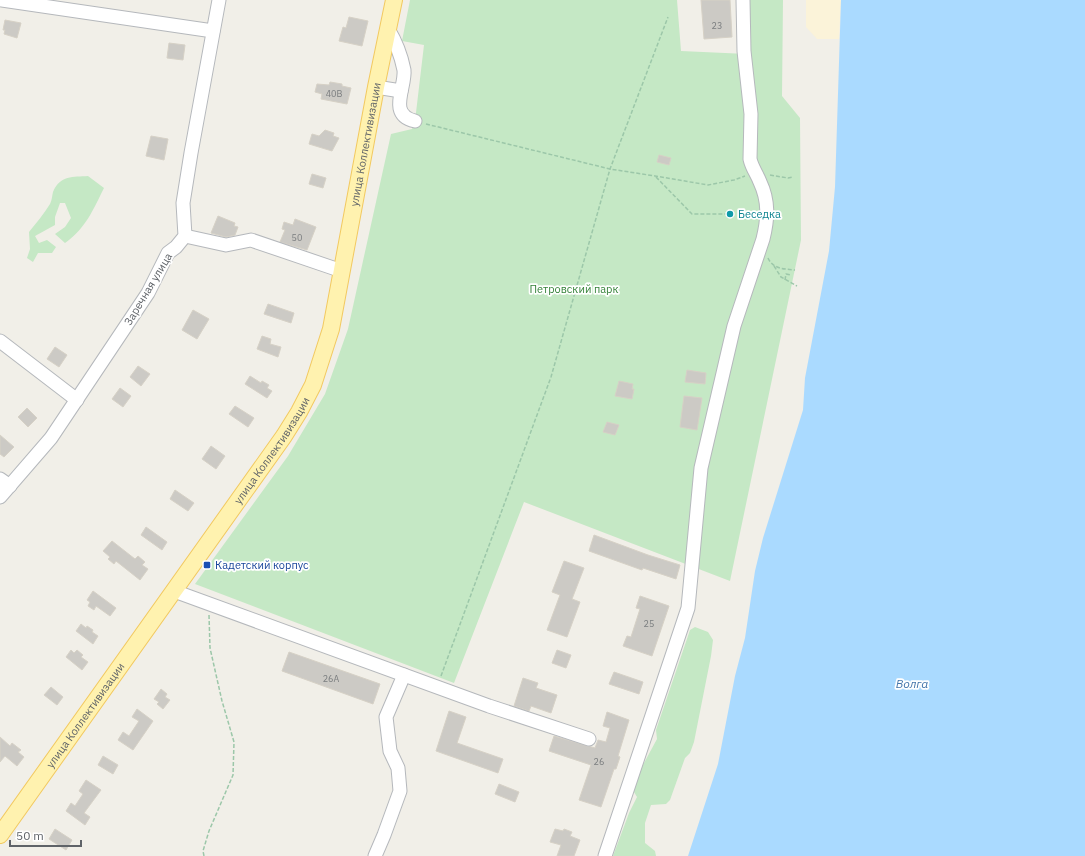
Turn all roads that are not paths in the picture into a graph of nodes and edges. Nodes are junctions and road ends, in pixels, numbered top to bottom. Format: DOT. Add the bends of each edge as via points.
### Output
graph roads {
  1 [pos="2,0"];
  2 [pos="219,0"];
  3 [pos="394,0"];
  4 [pos="743,0"];
  5 [pos="388,29"];
  6 [pos="213,31"];
  7 [pos="376,86"];
  8 [pos="401,92"];
  9 [pos="415,121"];
  10 [pos="185,236"];
  11 [pos="342,271"];
  12 [pos="0,341"];
  13 [pos="77,400"];
  14 [pos="5,482"];
  15 [pos="0,497"];
  16 [pos="174,591"];
  17 [pos="404,675"];
  18 [pos="589,739"];
  19 [pos="0,834"];
  20 [pos="375,856"];
  21 [pos="605,856"];
  1 -- 6 [label="street"];
  2 -- 6 [label="street"];
  3 -- 5 [label="main road, улица Коллективизации"];
  4 -- 21 [label="street" via="744,52 751,114 750,159 763,189 767,207 766,226 734,326 701,468 688,608"];
  5 -- 7 [label="main road, улица Коллективизации"];
  5 -- 8 [label="street" via="396,41 404,71"];
  6 -- 10 [label="street" via="183,203"];
  7 -- 8 [label="street"];
  7 -- 11 [label="main road, улица Коллективизации"];
  8 -- 9 [label="street" via="398,104 401,111 410,120"];
  10 -- 11 [label="street" via="226,244 251,240"];
  10 -- 13 [label="street, Заречная улица" via="168,253 148,293"];
  11 -- 16 [label="main road, улица Коллективизации" via="323,358 299,412"];
  12 -- 13 [label="street"];
  13 -- 14 [label="street, Заречная улица" via="52,438"];
  14 -- 15 [label="street, Заречная улица"];
  16 -- 17 [label="street"];
  16 -- 19 [label="main road, улица Коллективизации"];
  17 -- 18 [label="street"];
  17 -- 20 [label="street" via="386,717 390,751 398,768 400,790"];
}
